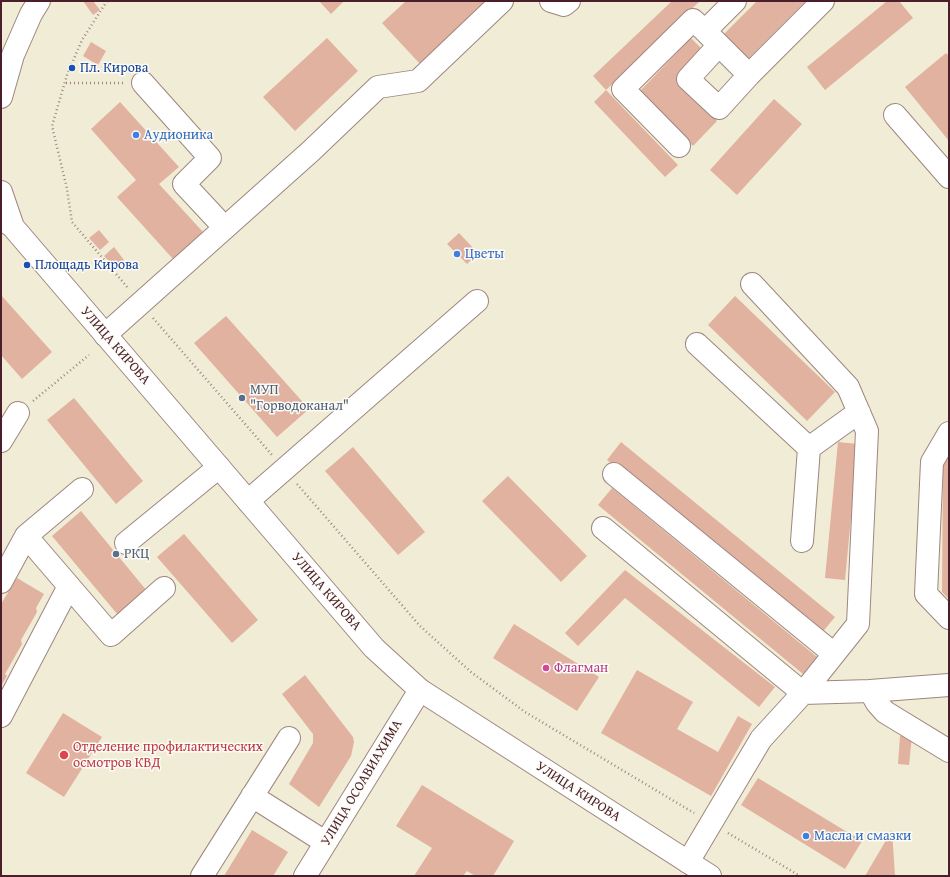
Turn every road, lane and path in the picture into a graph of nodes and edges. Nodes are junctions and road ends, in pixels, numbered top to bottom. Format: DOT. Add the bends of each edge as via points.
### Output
graph roads {
  1 [pos="39,1"];
  2 [pos="107,1"];
  3 [pos="502,1"];
  4 [pos="551,1"];
  5 [pos="568,1"];
  6 [pos="735,1"];
  7 [pos="823,1"];
  8 [pos="712,38"];
  9 [pos="749,75"];
  10 [pos="66,83"];
  11 [pos="143,84"];
  12 [pos="1,97"];
  13 [pos="894,115"];
  14 [pos="679,146"];
  15 [pos="949,177"];
  16 [pos="1,192"];
  17 [pos="7,223"];
  18 [pos="225,228"];
  19 [pos="752,284"];
  20 [pos="477,301"];
  21 [pos="141,303"];
  22 [pos="105,335"];
  23 [pos="697,344"];
  24 [pos="90,355"];
  25 [pos="859,412"];
  26 [pos="18,413"];
  27 [pos="949,433"];
  28 [pos="1,442"];
  29 [pos="809,448"];
  30 [pos="219,467"];
  31 [pos="284,469"];
  32 [pos="614,474"];
  33 [pos="82,489"];
  34 [pos="248,501"];
  35 [pos="603,528"];
  36 [pos="26,536"];
  37 [pos="802,541"];
  38 [pos="126,543"];
  39 [pos="1,582"];
  40 [pos="69,586"];
  41 [pos="164,588"];
  42 [pos="949,618"];
  43 [pos="834,654"];
  44 [pos="949,685"];
  45 [pos="420,690"];
  46 [pos="870,691"];
  47 [pos="803,693"];
  48 [pos="1,716"];
  49 [pos="289,738"];
  50 [pos="949,751"];
  51 [pos="252,796"];
  52 [pos="711,823"];
  53 [pos="325,842"];
  54 [pos="698,871"];
  55 [pos="202,876"];
  56 [pos="305,876"];
  57 [pos="800,876"];
  1 -- 12 [label="main road" via="14,55"];
  2 -- 21 [label="path" via="82,40 67,75 52,126 72,222"];
  3 -- 18 [label="main road" via="418,81 378,87"];
  4 -- 5 [label="main road" via="564,5"];
  6 -- 8 [label="main road"];
  7 -- 9 [label="main road"];
  8 -- 9 [label="main road"];
  8 -- 9 [label="main road" via="688,79 718,108"];
  8 -- 14 [label="main road" via="693,20 623,89"];
  10 -- 11 [label="path"];
  11 -- 18 [label="main road" via="210,158 184,184"];
  13 -- 15 [label="main road"];
  16 -- 17 [label="main road, УЛИЦА КИРОВА"];
  17 -- 22 [label="main road, УЛИЦА КИРОВА"];
  18 -- 21 [label="main road"];
  19 -- 25 [label="main road" via="848,387"];
  20 -- 31 [label="main road"];
  21 -- 22 [label="main road"];
  21 -- 31 [label="path"];
  22 -- 30 [label="main road, УЛИЦА КИРОВА"];
  23 -- 29 [label="main road"];
  24 -- 26 [label="path"];
  25 -- 29 [label="main road"];
  25 -- 43 [label="main road" via="867,430 858,624"];
  26 -- 28 [label="main road"];
  27 -- 42 [label="main road" via="932,462 926,594"];
  29 -- 37 [label="main road"];
  30 -- 34 [label="main road, УЛИЦА КИРОВА"];
  30 -- 38 [label="main road"];
  31 -- 34 [label="main road"];
  31 -- 52 [label="path" via="420,626 471,672 525,712"];
  32 -- 43 [label="main road"];
  33 -- 36 [label="main road"];
  34 -- 45 [label="main road, УЛИЦА КИРОВА" via="374,648"];
  35 -- 47 [label="main road"];
  36 -- 39 [label="main road"];
  36 -- 40 [label="main road"];
  40 -- 41 [label="main road" via="111,636"];
  40 -- 48 [label="main road"];
  43 -- 47 [label="main road"];
  44 -- 46 [label="main road"];
  45 -- 53 [label="main road, УЛИЦА ОСОАВИАХИМА"];
  45 -- 54 [label="main road, УЛИЦА КИРОВА"];
  46 -- 47 [label="main road"];
  46 -- 50 [label="main road" via="885,712"];
  47 -- 52 [label="main road" via="761,739"];
  49 -- 51 [label="main road"];
  51 -- 53 [label="main road"];
  51 -- 55 [label="main road"];
  52 -- 54 [label="main road"];
  52 -- 57 [label="path"];
  53 -- 56 [label="main road, УЛИЦА ОСОАВИАХИМА"];
}
